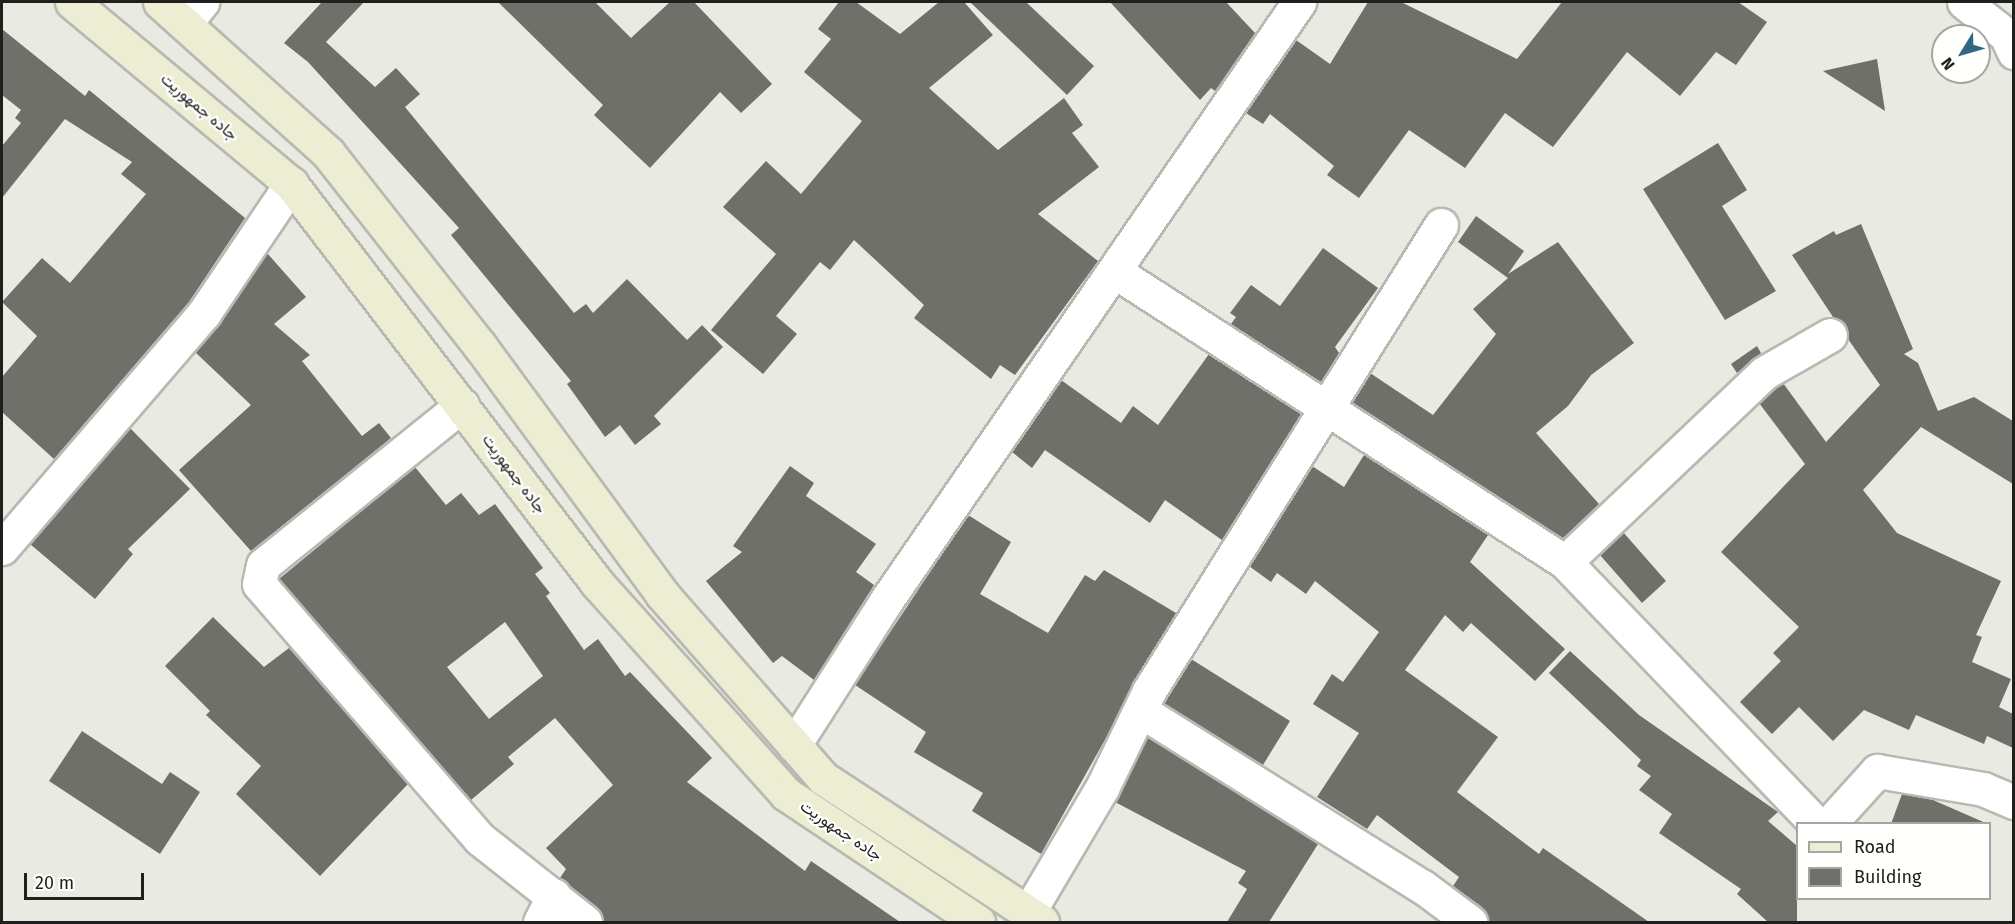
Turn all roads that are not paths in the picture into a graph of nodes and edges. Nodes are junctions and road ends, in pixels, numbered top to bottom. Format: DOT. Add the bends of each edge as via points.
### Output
graph roads {
  1 [pos="72,2"];
  2 [pos="160,2"];
  3 [pos="1299,2"];
  4 [pos="1964,2"];
  5 [pos="194,12"];
  6 [pos="2013,52"];
  7 [pos="291,184"];
  8 [pos="1441,225"];
  9 [pos="1114,272"];
  10 [pos="1830,335"];
  11 [pos="462,405"];
  12 [pos="1330,407"];
  13 [pos="2,548"];
  14 [pos="1565,562"];
  15 [pos="1141,711"];
  16 [pos="794,745"];
  17 [pos="2013,801"];
  18 [pos="1813,822"];
  19 [pos="1831,822"];
  20 [pos="547,909"];
  21 [pos="1037,920"];
  22 [pos="585,922"];
  23 [pos="978,922"];
  24 [pos="1470,922"];
  1 -- 7 [label="main road, جاده جمهوریت"];
  2 -- 5 [label="main road, جاده جمهوریت"];
  3 -- 9 [label="street"];
  4 -- 6 [label="street" via="2006,35"];
  5 -- 16 [label="main road, جاده جمهوریت" via="328,153 487,355 662,594"];
  7 -- 11 [label="main road, جاده جمهوریت"];
  7 -- 13 [label="street" via="204,312"];
  8 -- 12 [label="street"];
  9 -- 12 [label="street"];
  9 -- 16 [label="street" via="886,601"];
  10 -- 14 [label="street" via="1764,373"];
  11 -- 20 [label="street" via="263,565 259,584 480,839"];
  11 -- 23 [label="main road, جاده جمهوریت" via="597,583 786,794"];
  12 -- 14 [label="street"];
  12 -- 15 [label="street"];
  14 -- 18 [label="street"];
  15 -- 21 [label="street"];
  15 -- 24 [label="street" via="1423,887"];
  16 -- 21 [label="main road, جاده جمهوریت" via="823,778"];
  17 -- 19 [label="street" via="1983,789 1877,771"];
  20 -- 22 [label="street"];
}
